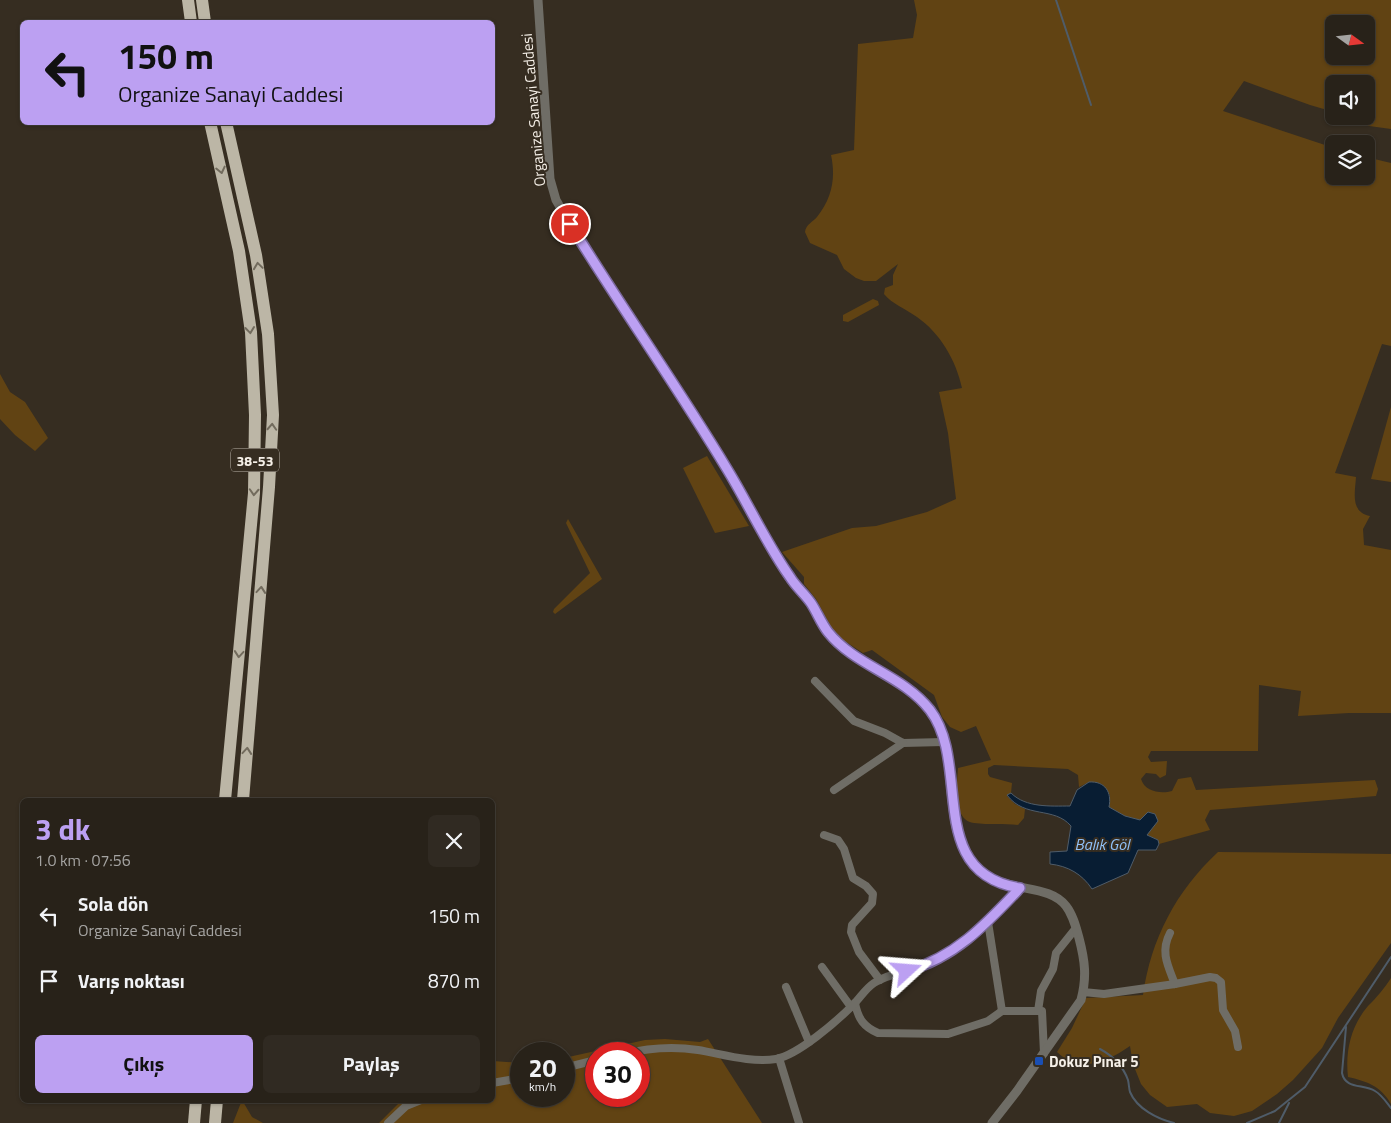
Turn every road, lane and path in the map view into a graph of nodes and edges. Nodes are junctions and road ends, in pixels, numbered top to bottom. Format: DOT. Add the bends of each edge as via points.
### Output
graph roads {
  1 [pos="188,0"];
  2 [pos="202,0"];
  3 [pos="538,0"];
  4 [pos="191,20"];
  5 [pos="205,20"];
  6 [pos="211,125"];
  7 [pos="227,125"];
  8 [pos="815,681"];
  9 [pos="943,742"];
  10 [pos="903,743"];
  11 [pos="834,790"];
  12 [pos="224,798"];
  13 [pos="243,798"];
  14 [pos="824,835"];
  15 [pos="1020,888"];
  16 [pos="988,922"];
  17 [pos="1076,928"];
  18 [pos="1170,934"];
  19 [pos="822,967"];
  20 [pos="880,980"];
  21 [pos="1175,984"];
  22 [pos="786,987"];
  23 [pos="1084,992"];
  24 [pos="853,1005"];
  25 [pos="1038,1010"];
  26 [pos="1002,1011"];
  27 [pos="809,1042"];
  28 [pos="1238,1047"];
  29 [pos="650,1048"];
  30 [pos="1044,1053"];
  31 [pos="780,1058"];
  32 [pos="510,1080"];
  33 [pos="495,1082"];
  34 [pos="196,1103"];
  35 [pos="217,1103"];
  36 [pos="414,1103"];
  37 [pos="194,1123"];
  38 [pos="215,1123"];
  39 [pos="388,1123"];
  40 [pos="799,1123"];
  41 [pos="992,1123"];
  1 -- 4 [label="highway"];
  2 -- 5 [label="highway"];
  3 -- 9 [label="street, Organize Sanayi Caddesi" via="550,179 556,200 727,469 790,578 810,602 826,630 841,646 917,696 935,718"];
  6 -- 12 [label="highway, 38-53, one-way" via="239,251 251,332 255,415 254,493"];
  13 -- 7 [label="highway, 38-53, one-way" via="273,415 268,334 256,255"];
  8 -- 10 [label="street" via="849,717"];
  9 -- 10 [label="street"];
  9 -- 15 [label="street, Organize Sanayi Caddesi" via="951,772 960,842 972,863 988,877"];
  10 -- 11 [label="street"];
  14 -- 20 [label="street" via="838,840 853,878 873,894 872,903 852,924 851,932 859,952"];
  15 -- 16 [label="street"];
  15 -- 17 [label="street, Organize Sanayi Caddesi" via="1042,891 1061,901"];
  16 -- 20 [label="street" via="958,948 933,962"];
  16 -- 26 [label="street"];
  17 -- 23 [label="street, Organize Sanayi Caddesi" via="1086,965"];
  17 -- 25 [label="street" via="1056,953 1053,969 1041,991"];
  18 -- 21 [label="street" via="1166,941 1165,959"];
  19 -- 24 [label="street"];
  20 -- 24 [label="street" via="864,991"];
  21 -- 23 [label="street" via="1104,994"];
  21 -- 28 [label="street" via="1210,977 1219,979 1224,1010 1235,1031"];
  22 -- 27 [label="street"];
  23 -- 30 [label="street, Organize Sanayi Caddesi"];
  24 -- 26 [label="street" via="862,1022 878,1033 948,1034 988,1021"];
  24 -- 27 [label="street"];
  25 -- 26 [label="street"];
  25 -- 30 [label="street" via="1042,1011"];
  27 -- 31 [label="street"];
  29 -- 31 [label="street" via="664,1047 757,1059"];
  30 -- 41 [label="street, Organize Sanayi Caddesi"];
  31 -- 40 [label="street"];
  32 -- 33 [label="street"];
  34 -- 37 [label="highway"];
  35 -- 38 [label="highway"];
  36 -- 39 [label="street"];
}
